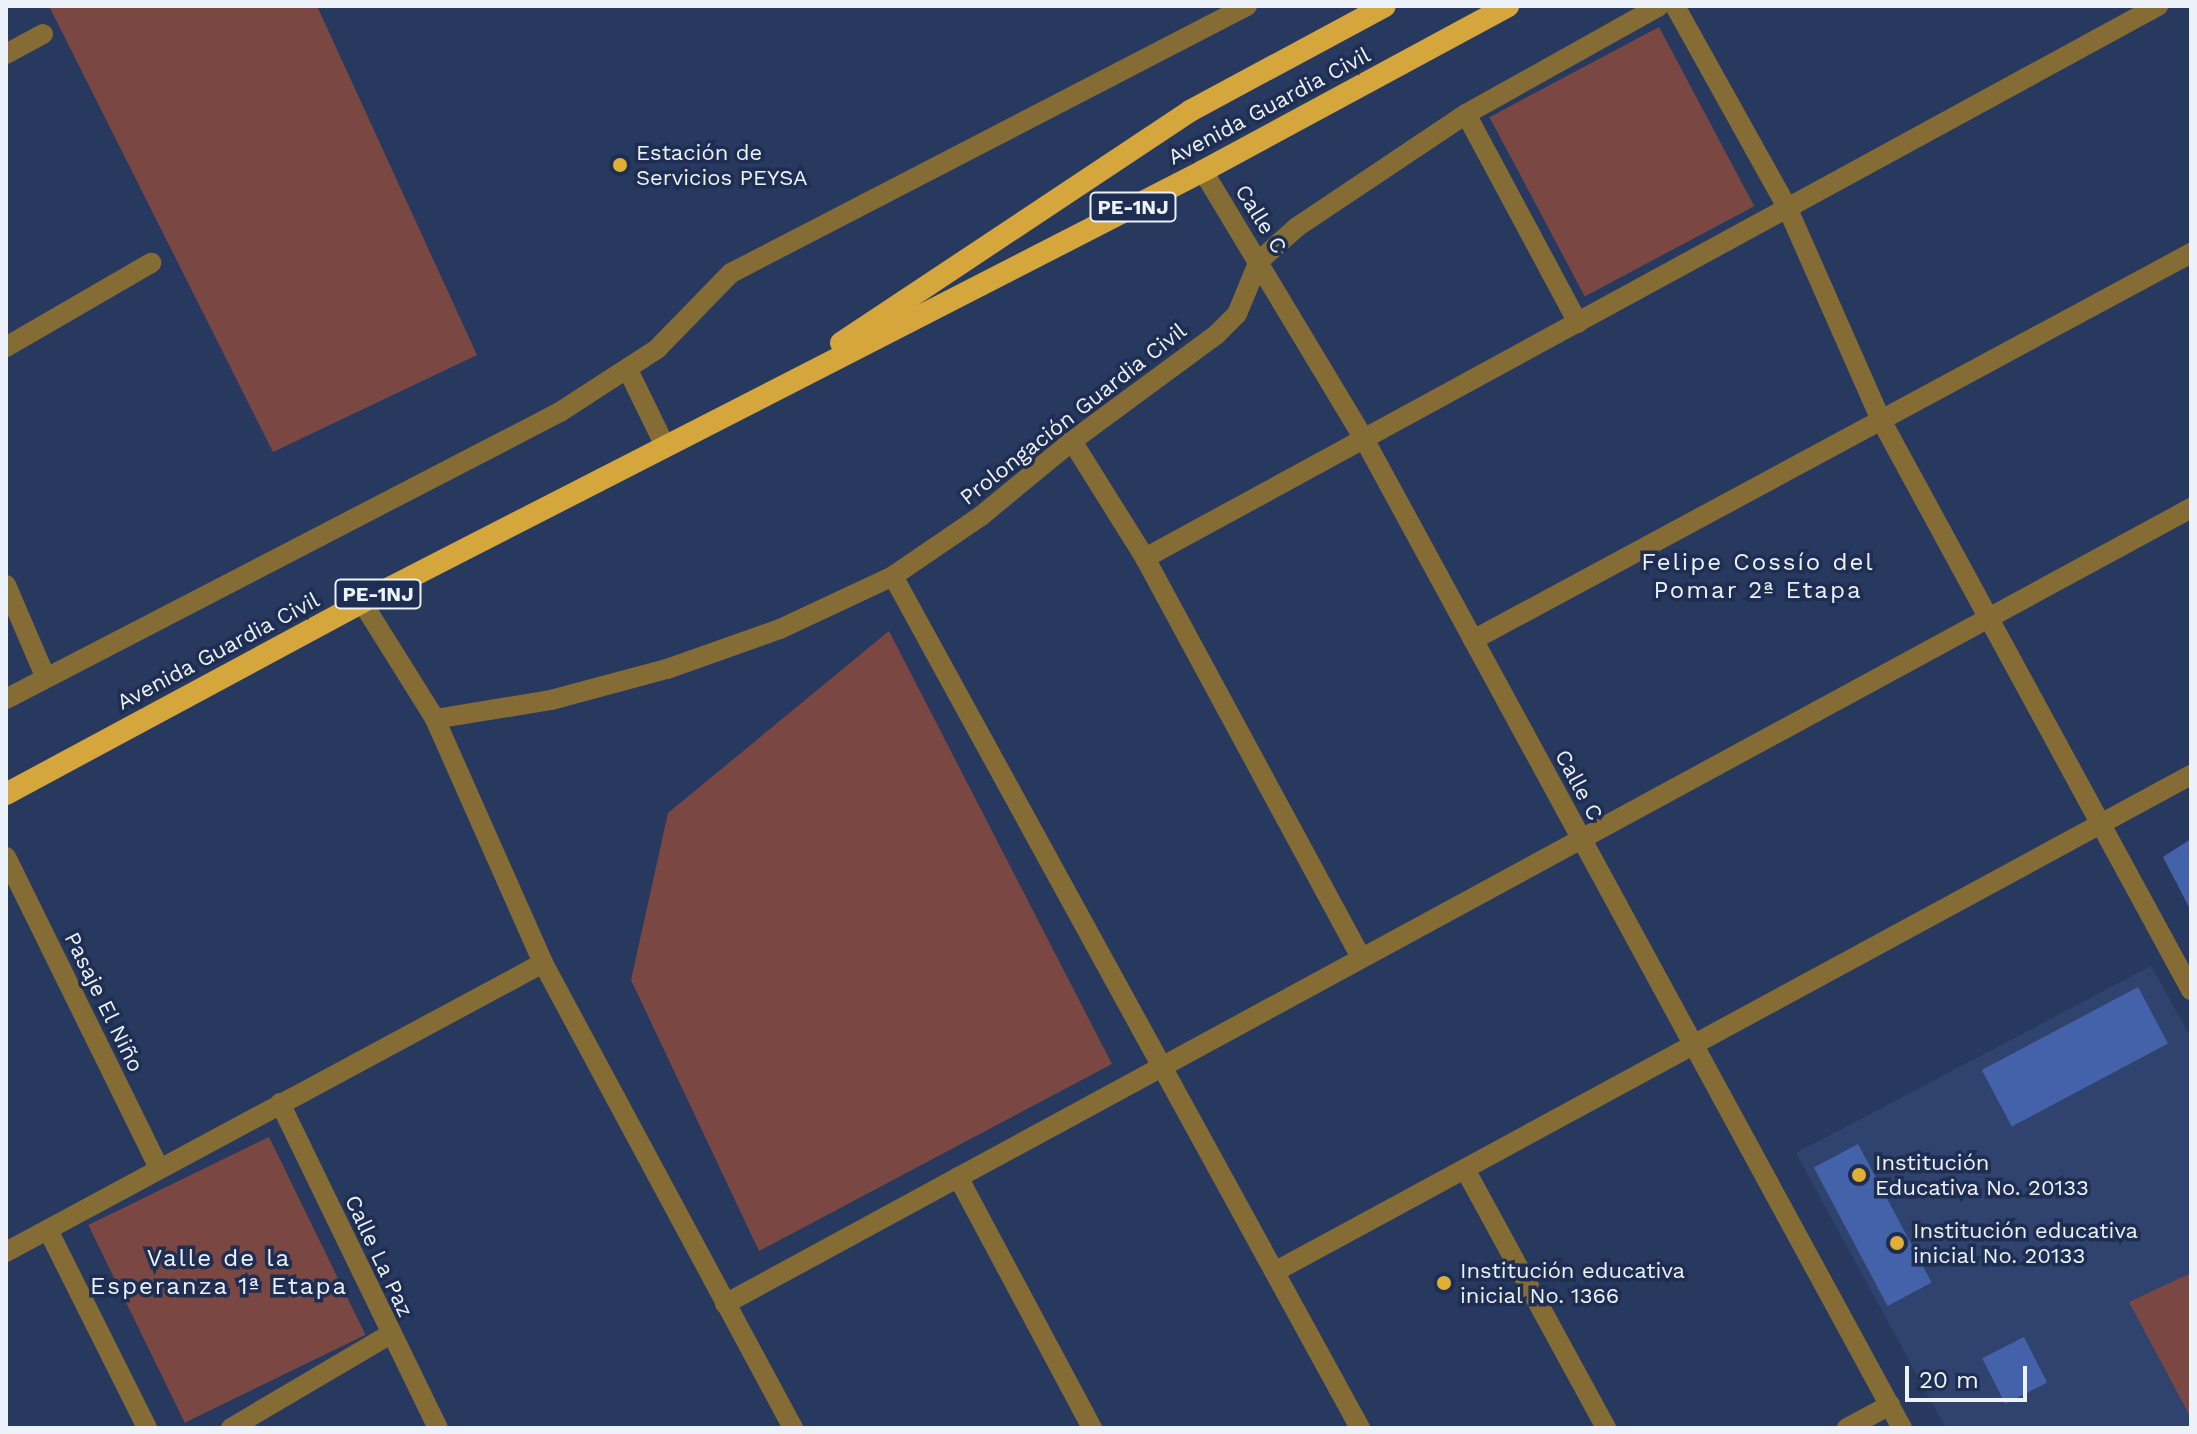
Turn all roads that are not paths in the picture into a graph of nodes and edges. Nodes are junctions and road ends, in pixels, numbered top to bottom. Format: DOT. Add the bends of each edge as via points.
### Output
graph roads {
  1 [pos="1247,6"];
  2 [pos="1385,6"];
  3 [pos="1508,6"];
  4 [pos="1659,6"];
  5 [pos="1675,6"];
  6 [pos="2158,6"];
  7 [pos="43,34"];
  8 [pos="6,54"];
  9 [pos="1466,114"];
  10 [pos="1203,171"];
  11 [pos="1787,207"];
  12 [pos="2191,253"];
  13 [pos="1259,261"];
  14 [pos="151,263"];
  15 [pos="1578,323"];
  16 [pos="6,347"];
  17 [pos="628,370"];
  18 [pos="753,401"];
  19 [pos="1881,420"];
  20 [pos="1363,437"];
  21 [pos="1072,441"];
  22 [pos="665,446"];
  23 [pos="2191,508"];
  24 [pos="1145,558"];
  25 [pos="893,576"];
  26 [pos="6,585"];
  27 [pos="362,602"];
  28 [pos="1989,618"];
  29 [pos="1473,640"];
  30 [pos="45,676"];
  31 [pos="6,699"];
  32 [pos="435,719"];
  33 [pos="2191,775"];
  34 [pos="6,794"];
  35 [pos="2101,824"];
  36 [pos="1580,838"];
  37 [pos="6,857"];
  38 [pos="1360,956"];
  39 [pos="543,963"];
  40 [pos="2191,990"];
  41 [pos="1694,1045"];
  42 [pos="1162,1064"];
  43 [pos="280,1103"];
  44 [pos="159,1168"];
  45 [pos="1466,1171"];
  46 [pos="958,1177"];
  47 [pos="48,1230"];
  48 [pos="6,1252"];
  49 [pos="1278,1270"];
  50 [pos="725,1304"];
  51 [pos="389,1335"];
  52 [pos="1890,1405"];
  53 [pos="147,1428"];
  54 [pos="231,1428"];
  55 [pos="438,1428"];
  56 [pos="793,1428"];
  57 [pos="1092,1428"];
  58 [pos="1360,1428"];
  59 [pos="1606,1428"];
  60 [pos="1847,1428"];
  61 [pos="1902,1428"];
  1 -- 17 [label="street" via="731,273 685,325"];
  2 -- 18 [label="highway, Avenida Guardia Civil / PE-1NJ" via="1190,111"];
  3 -- 10 [label="highway, Avenida Guardia Civil / PE-1NJ"];
  4 -- 9 [label="street, Prolongación Guardia Civil"];
  5 -- 11 [label="street"];
  6 -- 11 [label="street"];
  7 -- 8 [label="street"];
  9 -- 13 [label="street, Prolongación Guardia Civil" via="1297,227"];
  9 -- 15 [label="street"];
  10 -- 13 [label="street, Calle C"];
  10 -- 18 [label="highway, Avenida Guardia Civil / PE-1NJ"];
  11 -- 15 [label="street"];
  11 -- 19 [label="street"];
  12 -- 19 [label="street"];
  13 -- 20 [label="street, Calle C"];
  13 -- 21 [label="street, Prolongación Guardia Civil" via="1237,314 1217,334"];
  14 -- 16 [label="street"];
  15 -- 20 [label="street"];
  17 -- 22 [label="street"];
  17 -- 30 [label="street" via="560,412"];
  18 -- 22 [label="highway, Avenida Guardia Civil / PE-1NJ"];
  19 -- 28 [label="street"];
  19 -- 29 [label="street"];
  20 -- 24 [label="street"];
  20 -- 29 [label="street, Calle C"];
  21 -- 24 [label="street"];
  21 -- 25 [label="street, Prolongación Guardia Civil" via="981,516"];
  22 -- 27 [label="highway, Avenida Guardia Civil / PE-1NJ"];
  23 -- 28 [label="street"];
  24 -- 38 [label="street"];
  25 -- 32 [label="street, Prolongación Guardia Civil" via="780,629 667,669 551,700"];
  25 -- 42 [label="street"];
  26 -- 30 [label="street"];
  27 -- 32 [label="street"];
  27 -- 34 [label="highway, Avenida Guardia Civil / PE-1NJ"];
  28 -- 35 [label="street"];
  28 -- 36 [label="street"];
  29 -- 36 [label="street, Calle C"];
  30 -- 31 [label="street"];
  32 -- 39 [label="street"];
  33 -- 35 [label="street"];
  35 -- 40 [label="street"];
  35 -- 41 [label="street"];
  36 -- 38 [label="street"];
  36 -- 41 [label="street, Calle C"];
  37 -- 44 [label="street, Pasaje El Niño"];
  38 -- 42 [label="street"];
  39 -- 43 [label="street"];
  39 -- 50 [label="street"];
  41 -- 45 [label="street"];
  41 -- 52 [label="street, Calle C"];
  42 -- 46 [label="street"];
  42 -- 49 [label="street"];
  43 -- 44 [label="street"];
  43 -- 51 [label="street, Calle La Paz"];
  44 -- 47 [label="street"];
  45 -- 49 [label="street"];
  45 -- 59 [label="street"];
  46 -- 50 [label="street"];
  46 -- 57 [label="street"];
  47 -- 48 [label="street"];
  47 -- 53 [label="street"];
  49 -- 58 [label="street"];
  50 -- 56 [label="street"];
  51 -- 54 [label="street"];
  51 -- 55 [label="street, Calle La Paz"];
  52 -- 60 [label="street"];
  52 -- 61 [label="street, Calle C"];
}
